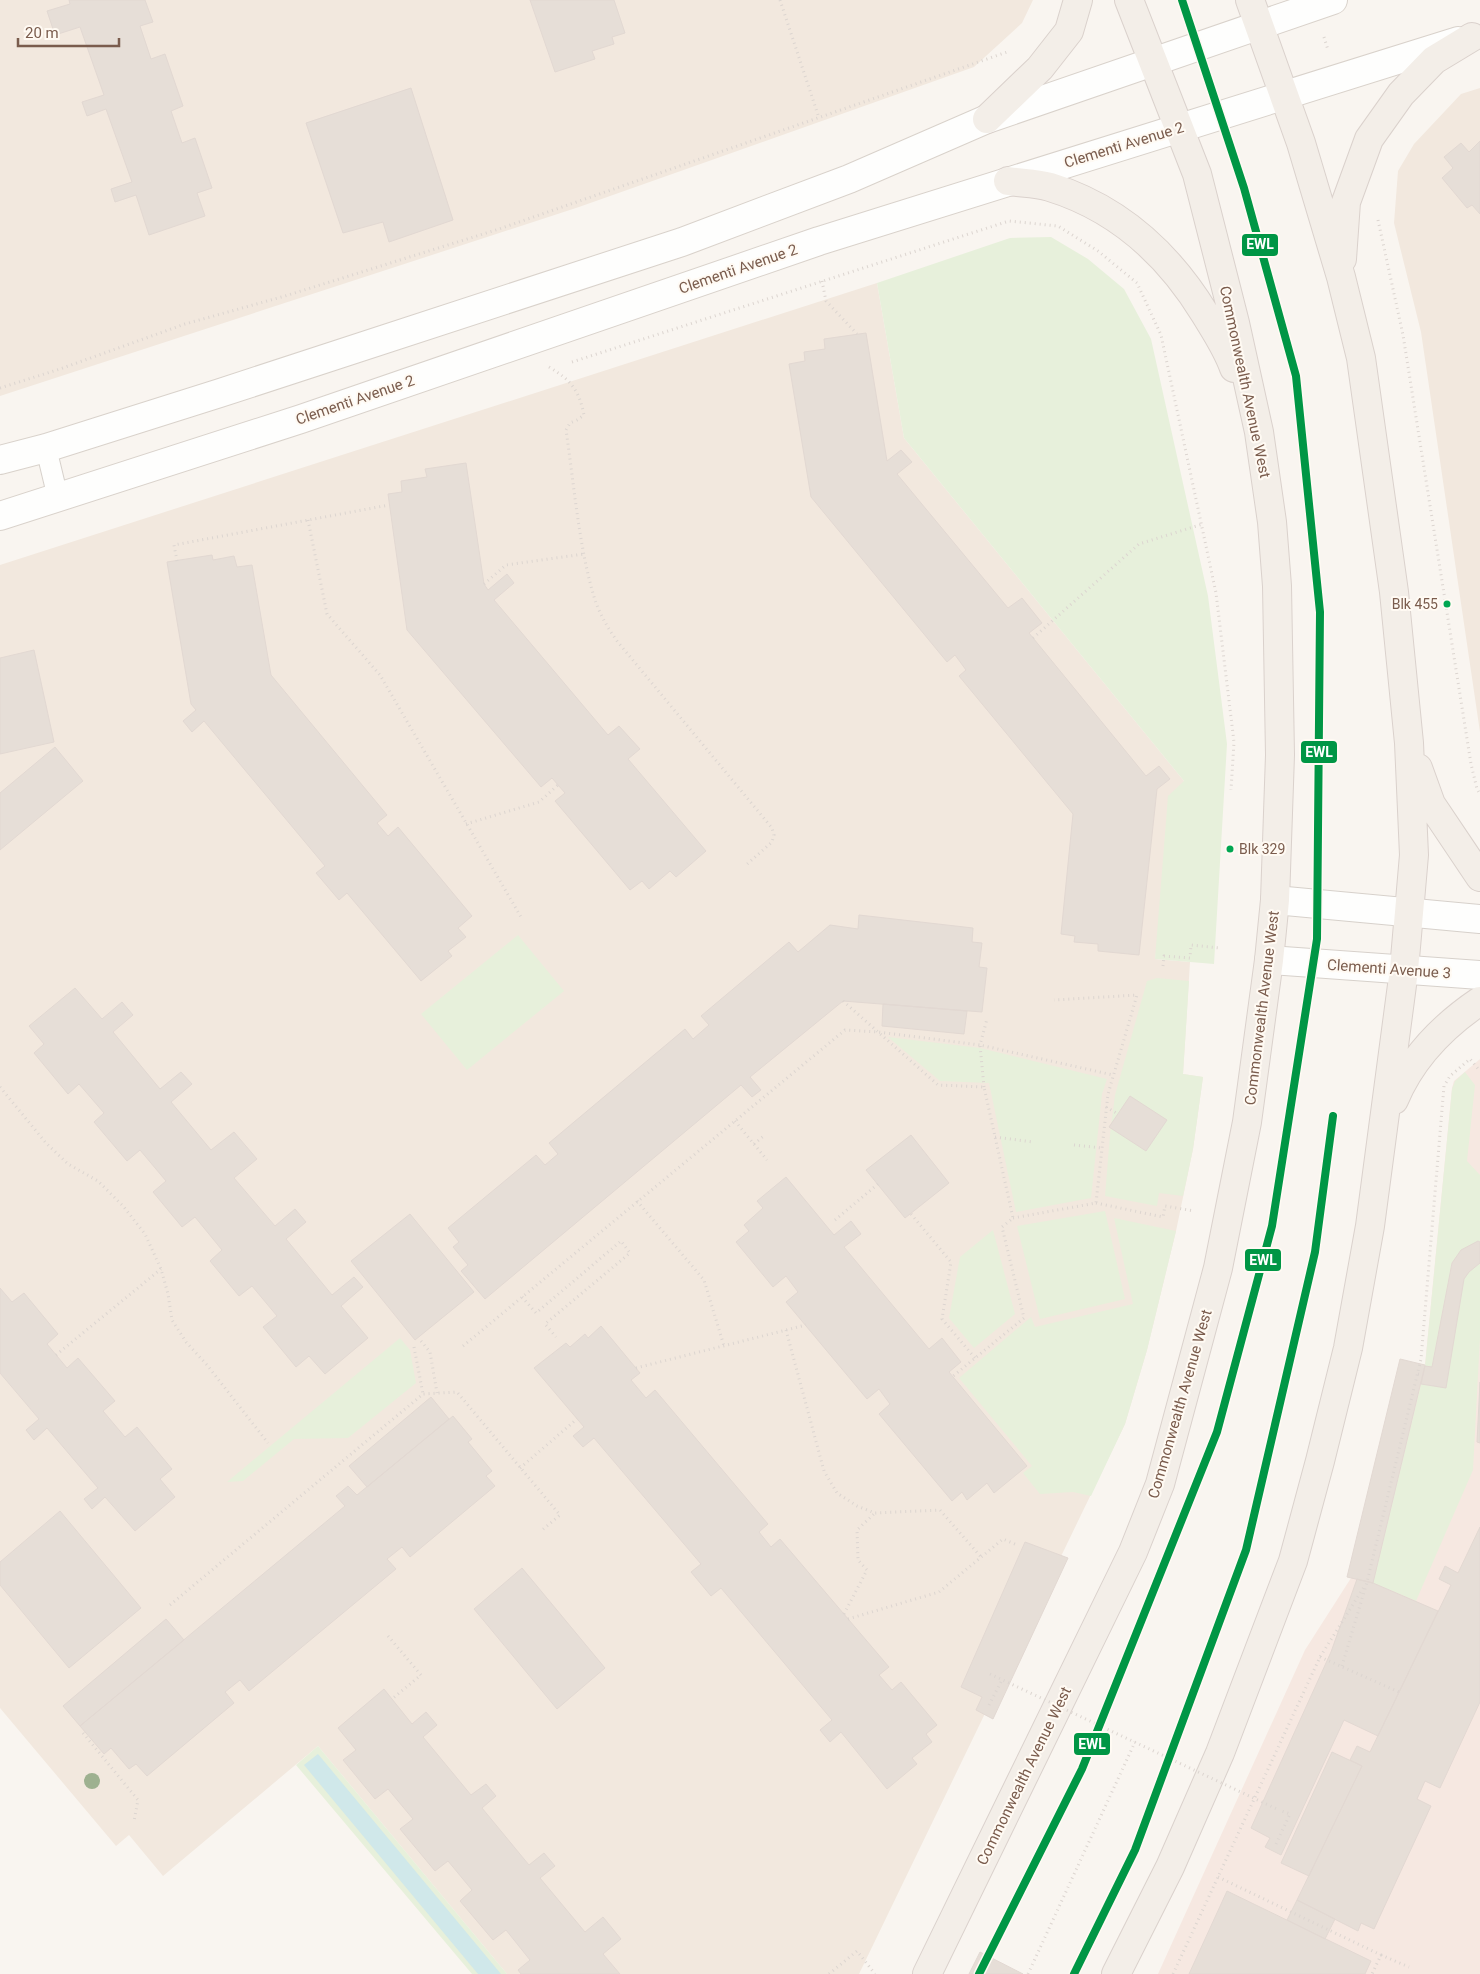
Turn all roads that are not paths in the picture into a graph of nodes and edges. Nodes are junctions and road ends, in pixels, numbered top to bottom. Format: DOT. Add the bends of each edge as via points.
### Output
graph roads {
  1 [pos="1078,0"];
  2 [pos="1129,0"];
  3 [pos="1250,0"];
  4 [pos="1333,0"];
  5 [pos="1259,26"];
  6 [pos="1476,36"];
  7 [pos="1153,62"];
  8 [pos="1284,96"];
  9 [pos="987,119"];
  10 [pos="1179,128"];
  11 [pos="1008,181"];
  12 [pos="1341,277"];
  13 [pos="1259,432"];
  14 [pos="46,448"];
  15 [pos="0,460"];
  16 [pos="58,498"];
  17 [pos="0,516"];
  18 [pos="1409,744"];
  19 [pos="1480,877"];
  20 [pos="1275,900"];
  21 [pos="1410,913"];
  22 [pos="1480,919"];
  23 [pos="1269,960"];
  24 [pos="1404,970"];
  25 [pos="1480,975"];
  26 [pos="1480,1001"];
  27 [pos="1385,1121"];
  28 [pos="927,1974"];
  29 [pos="1116,1974"];
  1 -- 9 [label="main road" via="1069,31 1040,68"];
  2 -- 7 [label="main road, Commonwealth Avenue West"];
  3 -- 5 [label="main road"];
  4 -- 5 [label="main road"];
  5 -- 7 [label="main road"];
  5 -- 8 [label="main road"];
  6 -- 8 [label="main road, Clementi Avenue 2"];
  6 -- 12 [label="main road" via="1434,60 1401,94 1369,139 1346,202"];
  7 -- 9 [label="main road"];
  7 -- 10 [label="main road, Commonwealth Avenue West"];
  8 -- 10 [label="main road, Clementi Avenue 2"];
  8 -- 12 [label="main road"];
  9 -- 14 [label="main road" via="849,179 682,242"];
  10 -- 11 [label="main road, Clementi Avenue 2"];
  10 -- 13 [label="main road, Commonwealth Avenue West" via="1206,206"];
  11 -- 13 [label="main road" via="1048,187 1091,203 1121,220 1156,250 1189,288 1226,348"];
  11 -- 16 [label="main road, Clementi Avenue 2" via="819,241 301,419"];
  12 -- 18 [label="main road" via="1361,358 1394,592"];
  13 -- 20 [label="main road, Commonwealth Avenue West" via="1278,586 1280,755"];
  14 -- 15 [label="main road"];
  14 -- 16 [label="lane"];
  16 -- 17 [label="main road, Clementi Avenue 2"];
  18 -- 19 [label="main road" via="1431,804"];
  18 -- 21 [label="main road" via="1414,855"];
  20 -- 21 [label="main road"];
  20 -- 23 [label="main road, Commonwealth Avenue West"];
  21 -- 22 [label="main road"];
  21 -- 24 [label="main road"];
  23 -- 24 [label="main road, Clementi Avenue 3"];
  23 -- 28 [label="main road, Commonwealth Avenue West" via="1247,1122 1218,1268 1160,1484 1133,1552"];
  24 -- 25 [label="main road, Clementi Avenue 3"];
  24 -- 27 [label="main road"];
  26 -- 27 [label="main road" via="1421,1052 1402,1079"];
  27 -- 29 [label="main road" via="1348,1348 1293,1561 1220,1753 1170,1867"];
}
